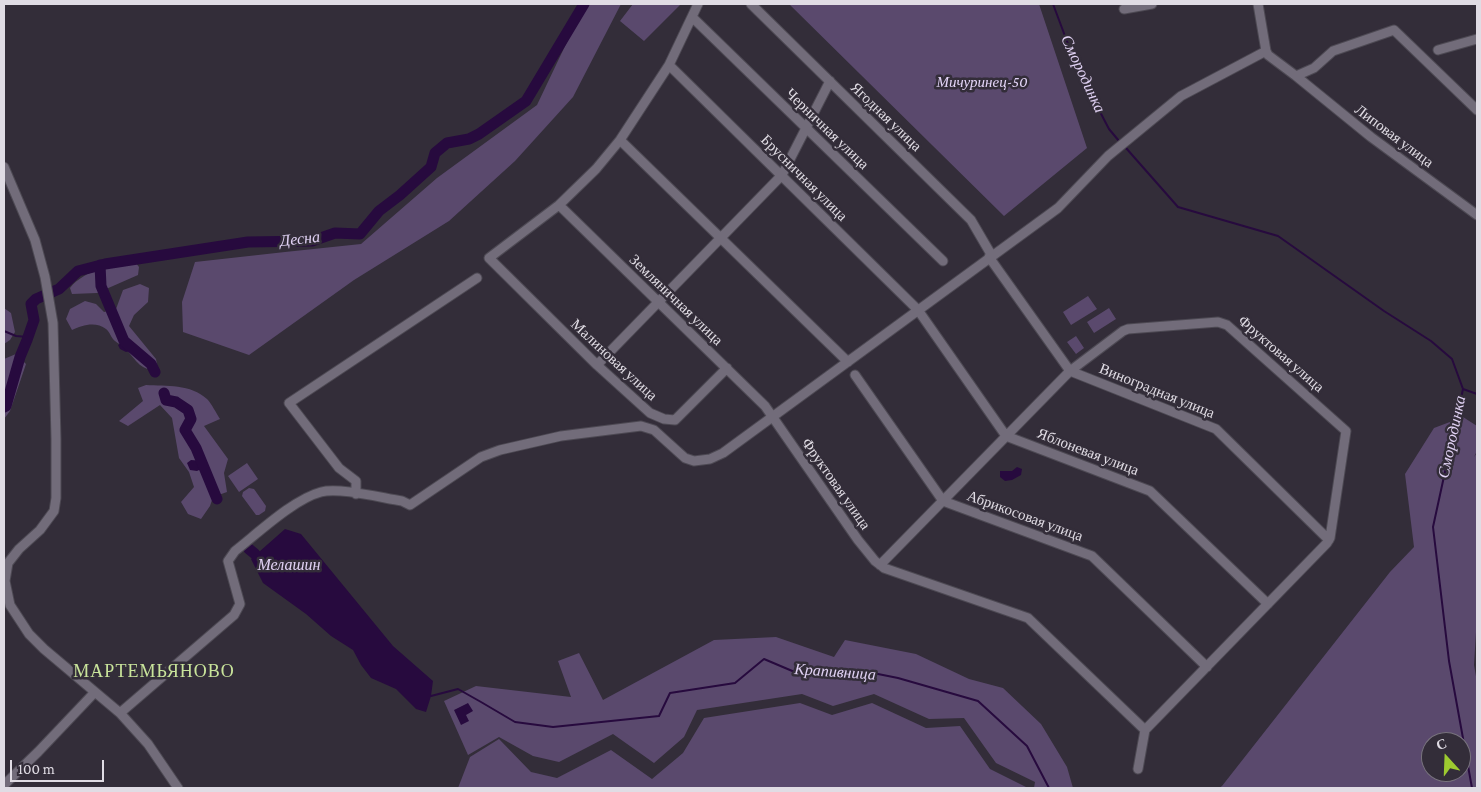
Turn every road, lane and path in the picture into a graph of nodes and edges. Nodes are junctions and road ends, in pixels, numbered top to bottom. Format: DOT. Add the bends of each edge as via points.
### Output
graph roads {
  1 [pos="698,4"];
  2 [pos="751,4"];
  3 [pos="1152,4"];
  4 [pos="1258,4"];
  5 [pos="1124,9"];
  6 [pos="692,17"];
  7 [pos="1477,39"];
  8 [pos="1438,50"];
  9 [pos="1266,51"];
  10 [pos="669,65"];
  11 [pos="1296,76"];
  12 [pos="830,81"];
  13 [pos="1477,110"];
  14 [pos="806,129"];
  15 [pos="620,140"];
  16 [pos="4,168"];
  17 [pos="782,175"];
  18 [pos="559,205"];
  19 [pos="1477,215"];
  20 [pos="721,238"];
  21 [pos="991,257"];
  22 [pos="943,261"];
  23 [pos="476,278"];
  24 [pos="659,302"];
  25 [pos="918,310"];
  26 [pos="848,362"];
  27 [pos="597,365"];
  28 [pos="727,368"];
  29 [pos="1070,371"];
  30 [pos="855,375"];
  31 [pos="772,416"];
  32 [pos="1006,436"];
  33 [pos="356,494"];
  34 [pos="943,501"];
  35 [pos="1329,540"];
  36 [pos="6,565"];
  37 [pos="880,565"];
  38 [pos="1268,604"];
  39 [pos="1207,667"];
  40 [pos="95,692"];
  41 [pos="120,713"];
  42 [pos="1145,730"];
  43 [pos="1138,768"];
  44 [pos="4,785"];
  45 [pos="178,788"];
  1 -- 6 [label="street"];
  2 -- 12 [label="street, Ягодная улица"];
  3 -- 5 [label="street"];
  4 -- 9 [label="street"];
  6 -- 10 [label="street"];
  6 -- 14 [label="street, Черничная улица"];
  7 -- 8 [label="street"];
  9 -- 11 [label="street, Липовая улица"];
  9 -- 21 [label="street" via="1181,96 1108,156 1058,208"];
  10 -- 15 [label="street"];
  10 -- 17 [label="street, Брусничная улица"];
  11 -- 13 [label="street" via="1314,68 1333,51 1394,30"];
  11 -- 19 [label="street, Липовая улица" via="1371,137"];
  12 -- 14 [label="street"];
  12 -- 21 [label="street, Ягодная улица" via="971,220"];
  14 -- 17 [label="street"];
  14 -- 22 [label="street, Черничная улица"];
  15 -- 18 [label="street"];
  15 -- 20 [label="street"];
  16 -- 36 [label="street" via="35,240 53,323 56,498 54,512"];
  17 -- 20 [label="street"];
  17 -- 25 [label="street, Брусничная улица"];
  18 -- 24 [label="street, Земляничная улица"];
  18 -- 27 [label="street, Малиновая улица" via="489,258"];
  20 -- 24 [label="street"];
  20 -- 26 [label="street"];
  21 -- 25 [label="street"];
  21 -- 29 [label="street"];
  23 -- 33 [label="street" via="288,403 339,468 356,482"];
  24 -- 27 [label="street"];
  24 -- 28 [label="street, Земляничная улица"];
  25 -- 26 [label="street"];
  25 -- 32 [label="street"];
  26 -- 31 [label="street"];
  27 -- 28 [label="street, Малиновая улица" via="650,413 675,420"];
  28 -- 31 [label="street, Земляничная улица"];
  29 -- 32 [label="street, Фруктовая улица"];
  29 -- 35 [label="street, Виноградная улица" via="1216,429"];
  29 -- 35 [label="street, Фруктовая улица" via="1126,330 1224,323 1346,431"];
  30 -- 34 [label="street, Абрикосовая улица"];
  31 -- 33 [label="street" via="710,459 694,461 685,458 654,430 641,426 561,436 500,450 481,457 410,505"];
  31 -- 37 [label="street, Фруктовая улица" via="858,540"];
  32 -- 34 [label="street, Фруктовая улица"];
  32 -- 38 [label="street, Яблоневая улица" via="1150,491"];
  33 -- 41 [label="street" via="322,492 298,502 235,551 228,561 240,604 234,615"];
  34 -- 37 [label="street, Фруктовая улица"];
  34 -- 39 [label="street, Абрикосовая улица" via="1092,556"];
  35 -- 38 [label="street"];
  36 -- 40 [label="street" via="4,581 10,605 29,634"];
  37 -- 42 [label="street, Фруктовая улица" via="1031,619"];
  38 -- 39 [label="street"];
  39 -- 42 [label="street"];
  40 -- 41 [label="street"];
  40 -- 44 [label="street"];
  41 -- 45 [label="street" via="148,744"];
  42 -- 43 [label="street"];
}
